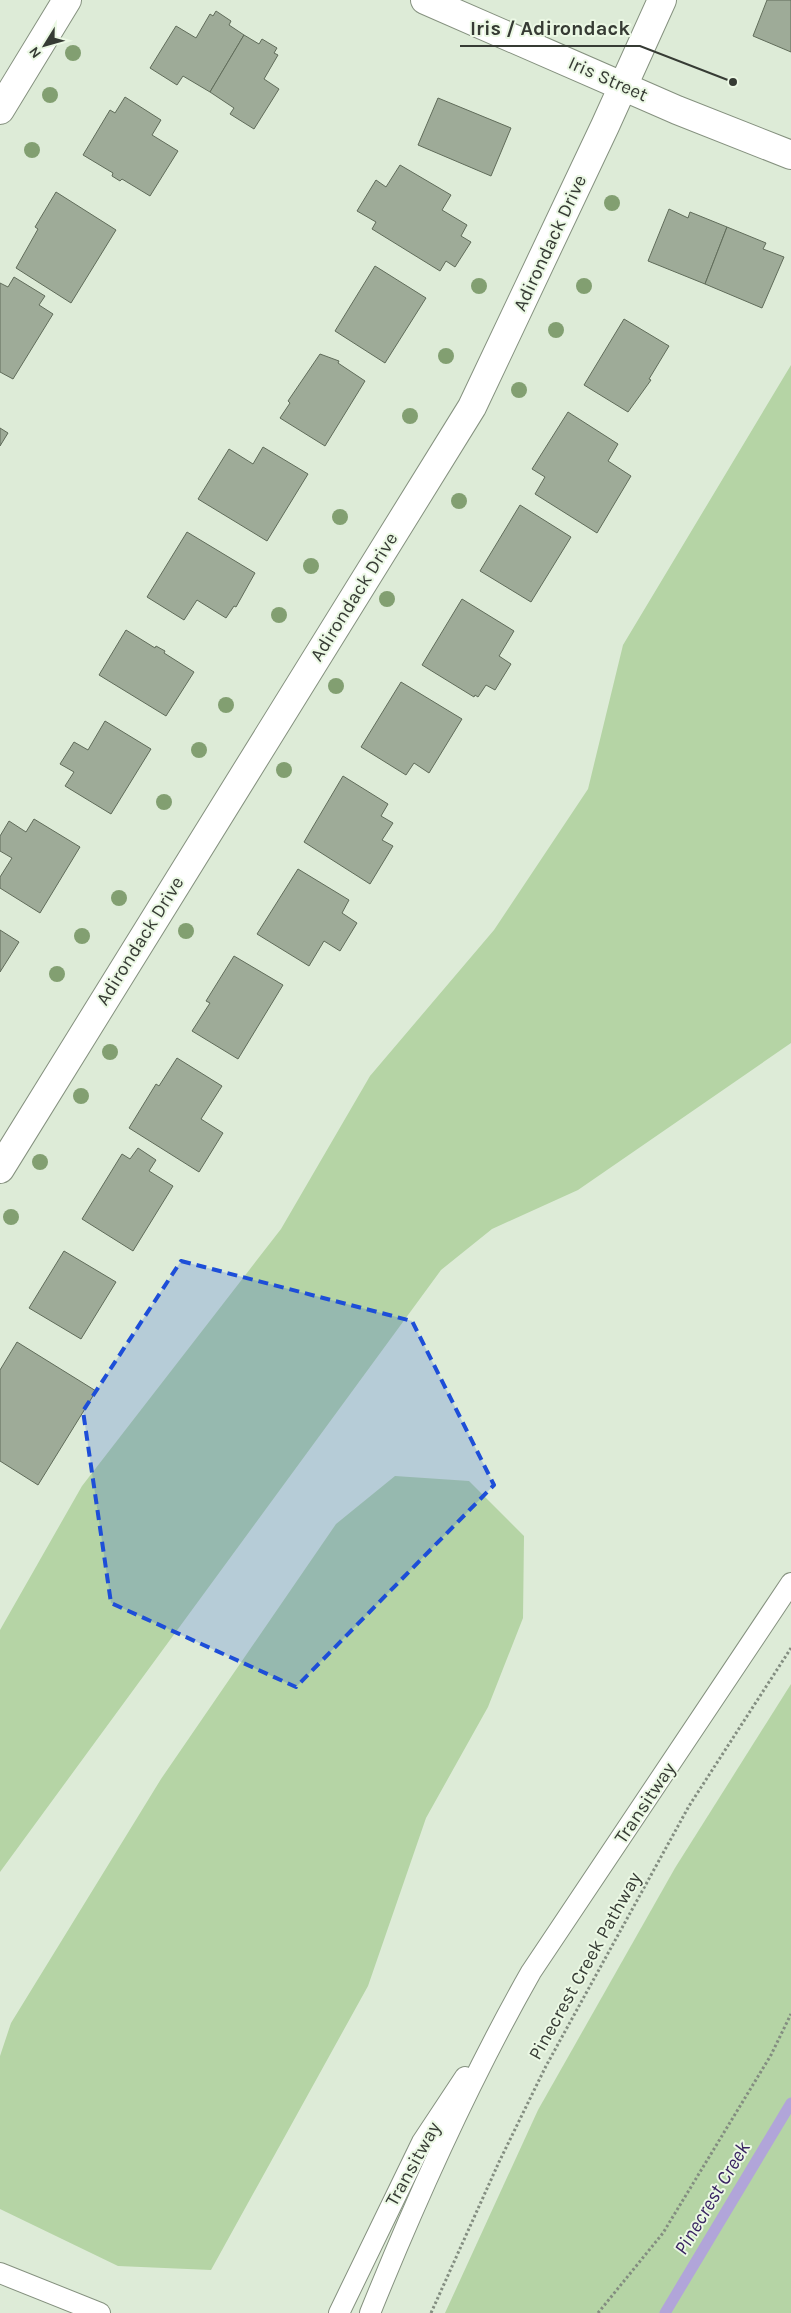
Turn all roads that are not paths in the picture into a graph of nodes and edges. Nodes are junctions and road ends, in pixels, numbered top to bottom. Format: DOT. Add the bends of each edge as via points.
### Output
graph roads {
  1 [pos="67,0"];
  2 [pos="425,0"];
  3 [pos="662,0"];
  4 [pos="623,86"];
  5 [pos="0,110"];
  6 [pos="791,156"];
  7 [pos="0,1169"];
  8 [pos="791,1583"];
  9 [pos="501,2024"];
  10 [pos="0,2273"];
  11 [pos="100,2313"];
  12 [pos="339,2313"];
  13 [pos="370,2313"];
  1 -- 5 [label="street"];
  2 -- 4 [label="street, Iris Street"];
  3 -- 4 [label="street, Adirondack Drive"];
  4 -- 6 [label="street, Iris Street"];
  4 -- 7 [label="street, Adirondack Drive" via="472,408"];
  8 -- 9 [label="lane, Transitway" via="564,1921"];
  9 -- 12 [label="lane, Transitway" via="422,2142"];
  9 -- 13 [label="lane, Transitway" via="403,2232"];
  10 -- 11 [label="lane"];
}
